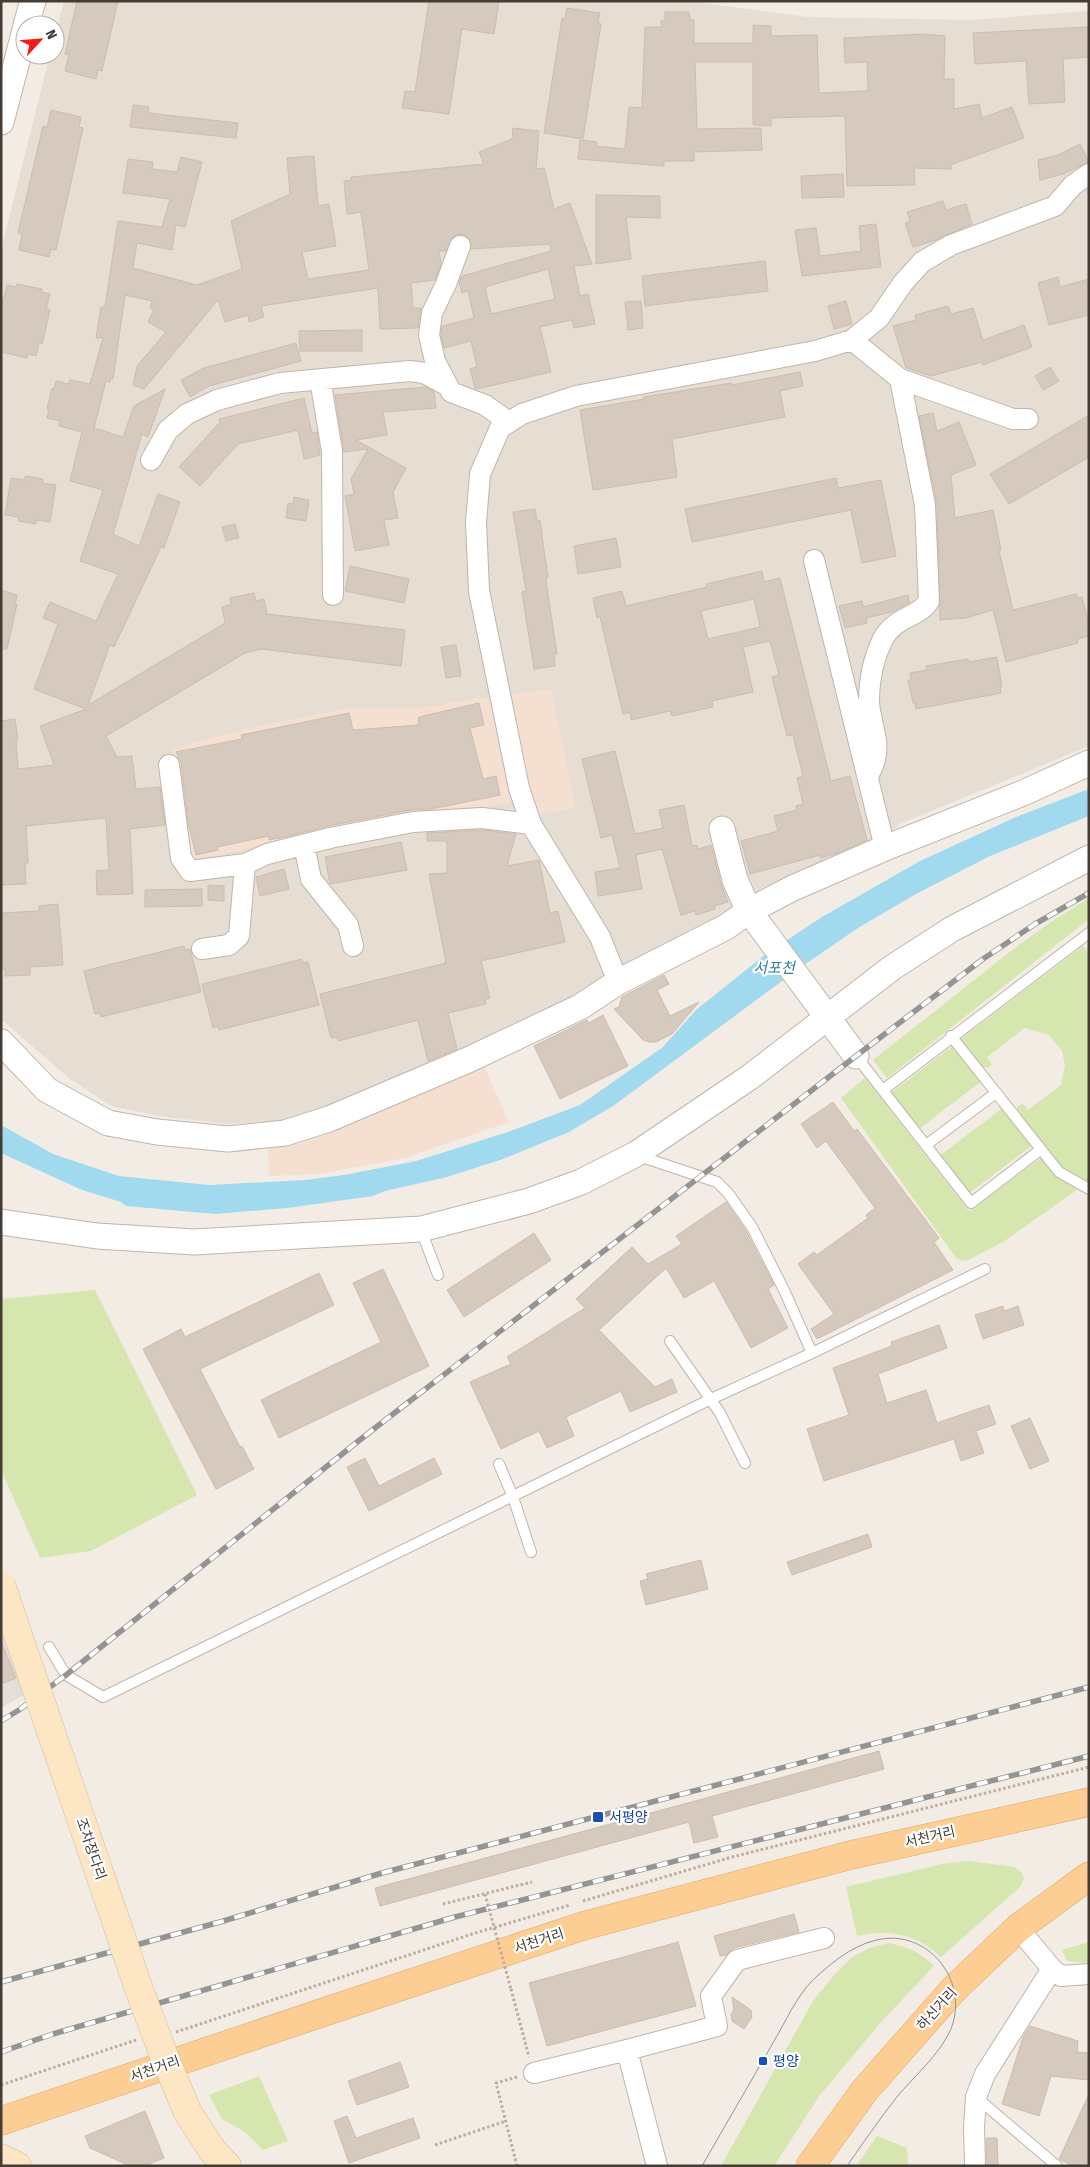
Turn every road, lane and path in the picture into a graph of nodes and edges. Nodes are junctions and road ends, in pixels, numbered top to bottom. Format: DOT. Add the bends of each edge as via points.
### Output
graph roads {
  1 [pos="32,1"];
  2 [pos="28,15"];
  3 [pos="16,65"];
  4 [pos="1,122"];
  5 [pos="1089,174"];
  6 [pos="460,246"];
  7 [pos="852,340"];
  8 [pos="320,379"];
  9 [pos="900,379"];
  10 [pos="448,386"];
  11 [pos="1028,419"];
  12 [pos="510,422"];
  13 [pos="152,460"];
  14 [pos="814,560"];
  15 [pos="333,594"];
  16 [pos="1089,763"];
  17 [pos="169,765"];
  18 [pos="868,777"];
  19 [pos="530,824"];
  20 [pos="722,829"];
  21 [pos="304,845"];
  22 [pos="885,848"];
  23 [pos="1089,858"];
  24 [pos="245,864"];
  25 [pos="749,911"];
  26 [pos="1089,933"];
  27 [pos="353,946"];
  28 [pos="202,949"];
  29 [pos="618,982"];
  30 [pos="827,1017"];
  31 [pos="951,1036"];
  32 [pos="1,1042"];
  33 [pos="856,1056"];
  34 [pos="883,1090"];
  35 [pos="996,1093"];
  36 [pos="926,1145"];
  37 [pos="1040,1150"];
  38 [pos="636,1154"];
  39 [pos="1089,1189"];
  40 [pos="1,1222"];
  41 [pos="421,1229"];
  42 [pos="985,1269"];
  43 [pos="438,1276"];
  44 [pos="670,1341"];
  45 [pos="812,1353"];
  46 [pos="711,1399"];
  47 [pos="745,1463"];
  48 [pos="499,1464"];
  49 [pos="513,1497"];
  50 [pos="531,1552"];
  51 [pos="1,1586"];
  52 [pos="49,1648"];
  53 [pos="1089,1802"];
  54 [pos="1089,1876"];
  55 [pos="532,1882"];
  56 [pos="485,1894"];
  57 [pos="443,1904"];
  58 [pos="1018,1928"];
  59 [pos="824,1938"];
  60 [pos="1052,1970"];
  61 [pos="1089,1974"];
  62 [pos="626,2050"];
  63 [pos="534,2073"];
  64 [pos="976,2097"];
  65 [pos="506,2121"];
  66 [pos="1,2122"];
  67 [pos="435,2145"];
  68 [pos="1,2158"];
  69 [pos="17,2166"];
  70 [pos="227,2166"];
  71 [pos="517,2166"];
  72 [pos="657,2166"];
  73 [pos="810,2166"];
  74 [pos="975,2166"];
  75 [pos="1057,2166"];
  1 -- 2 [label="street"];
  3 -- 4 [label="street"];
  5 -- 7 [label="street" via="1073,185 1055,206 952,245 922,262 879,318"];
  6 -- 10 [label="street" via="432,313 429,335 435,362"];
  7 -- 9 [label="street"];
  7 -- 12 [label="street" via="815,351 576,396 522,414"];
  8 -- 10 [label="street" via="410,371 424,373"];
  8 -- 13 [label="street" via="280,383 217,400 187,414 168,430"];
  8 -- 15 [label="street" via="332,452"];
  9 -- 11 [label="street" via="1013,419"];
  9 -- 18 [label="street" via="925,505 929,601 896,623 884,638 871,669 869,702 876,758"];
  10 -- 12 [label="street" via="451,392 485,406"];
  12 -- 19 [label="street" via="500,428 480,474 476,522 479,591 519,788"];
  14 -- 18 [label="street"];
  16 -- 22 [label="street"];
  17 -- 24 [label="street" via="181,858 190,871"];
  18 -- 22 [label="street"];
  19 -- 21 [label="street" via="482,818 413,822"];
  19 -- 29 [label="street" via="600,937"];
  20 -- 25 [label="street" via="735,880"];
  21 -- 24 [label="street" via="267,854"];
  21 -- 27 [label="street" via="311,879 348,925"];
  22 -- 25 [label="street"];
  23 -- 30 [label="street" via="952,929 893,967"];
  24 -- 28 [label="street" via="239,936 229,945"];
  25 -- 29 [label="street"];
  25 -- 30 [label="street"];
  26 -- 31 [label="lane"];
  29 -- 32 [label="street" via="580,1007 468,1060 329,1119 285,1133 228,1139 108,1123 48,1090"];
  30 -- 33 [label="street"];
  30 -- 38 [label="street" via="750,1077"];
  31 -- 34 [label="lane"];
  31 -- 35 [label="lane"];
  33 -- 34 [label="lane"];
  34 -- 36 [label="lane"];
  35 -- 36 [label="lane"];
  35 -- 37 [label="lane"];
  36 -- 37 [label="lane" via="971,1203"];
  37 -- 39 [label="lane" via="1059,1172"];
  38 -- 41 [label="street" via="581,1182 529,1201"];
  38 -- 45 [label="lane" via="717,1182 728,1193 756,1235"];
  40 -- 41 [label="street" via="97,1236 194,1242"];
  41 -- 43 [label="lane"];
  42 -- 45 [label="lane"];
  44 -- 46 [label="lane"];
  45 -- 46 [label="lane"];
  46 -- 47 [label="lane"];
  46 -- 49 [label="lane"];
  48 -- 49 [label="lane"];
  49 -- 50 [label="lane"];
  49 -- 52 [label="lane" via="103,1697 66,1675"];
  51 -- 70 [label="main road, 조차장다리, bridge" via="163,2054 187,2111 212,2150"];
  53 -- 66 [label="main road, 서천거리" via="851,1855 583,1926"];
  54 -- 58 [label="main road, 하신거리"];
  55 -- 56 [label="path"];
  56 -- 57 [label="path"];
  56 -- 63 [label="path, bridge"];
  58 -- 60 [label="street"];
  58 -- 73 [label="main road, 하신거리" via="954,1989 865,2090"];
  59 -- 62 [label="street" via="737,1960 711,1996 717,2026"];
  60 -- 61 [label="street" via="1061,1976"];
  60 -- 64 [label="street" via="985,2074"];
  62 -- 63 [label="street"];
  62 -- 72 [label="street"];
  63 -- 65 [label="path" via="496,2082"];
  64 -- 74 [label="street"];
  64 -- 75 [label="lane"];
  65 -- 67 [label="path"];
  65 -- 71 [label="path"];
  68 -- 69 [label="main road"];
}
